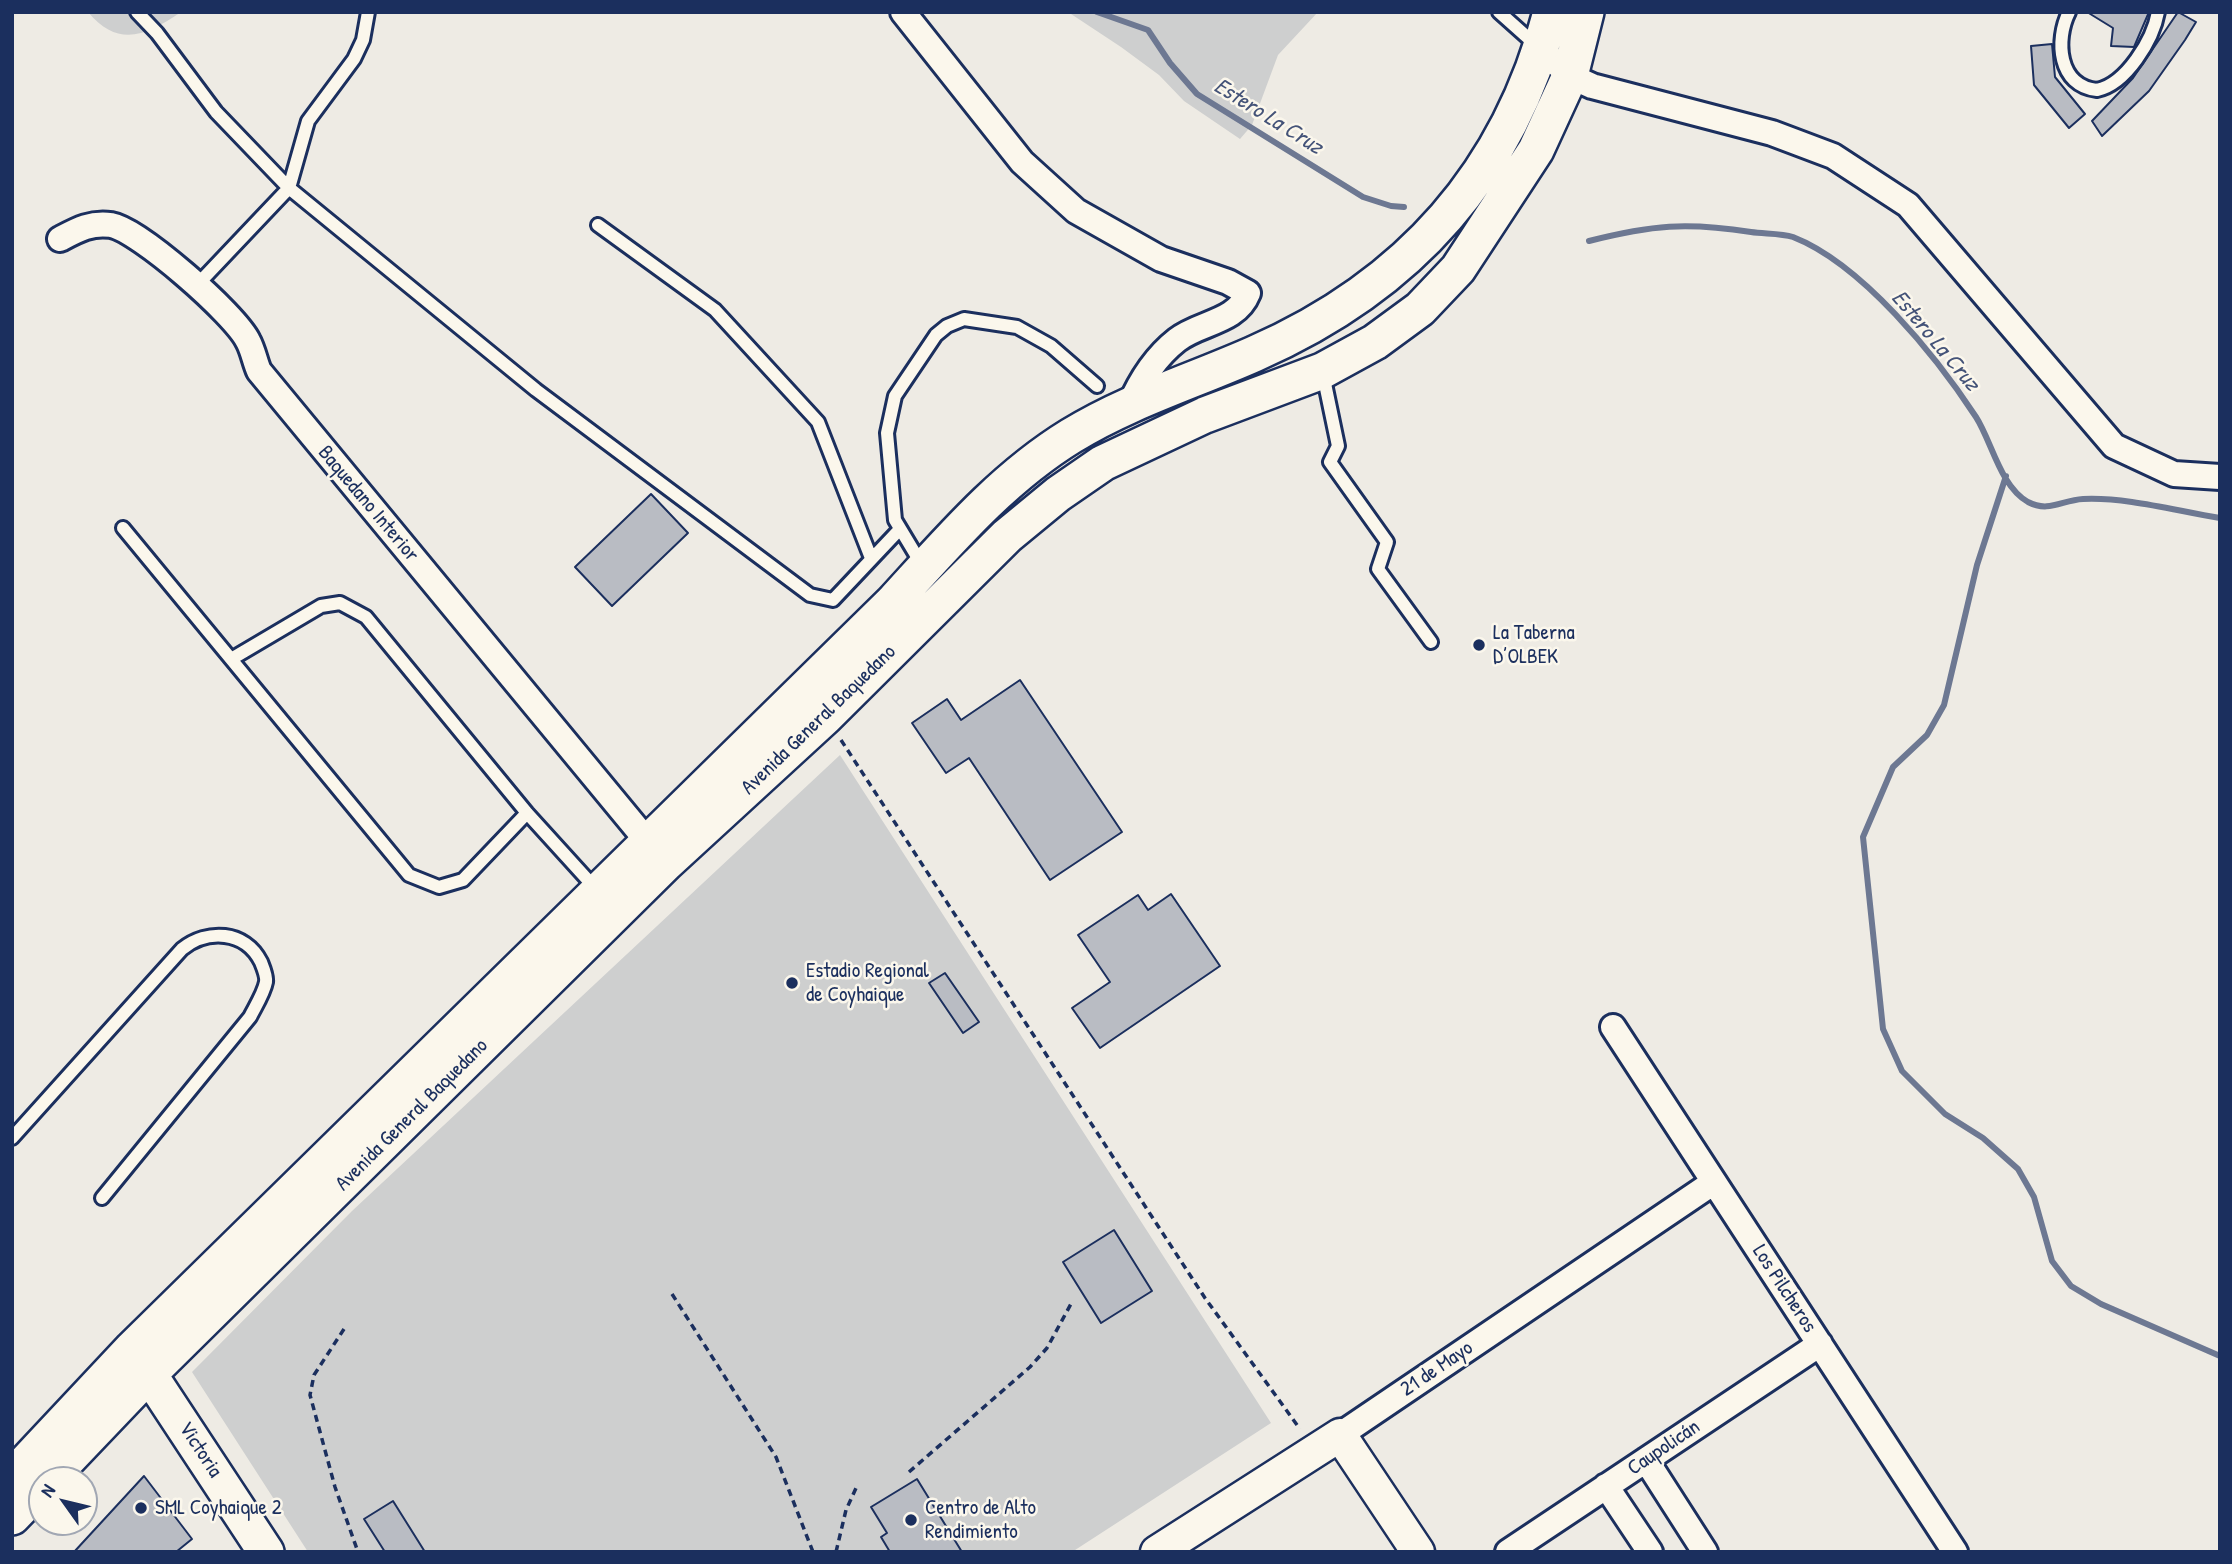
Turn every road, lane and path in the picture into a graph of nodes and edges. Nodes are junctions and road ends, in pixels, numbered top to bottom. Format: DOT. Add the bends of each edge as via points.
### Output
graph roads {
  1 [pos="137,12"];
  2 [pos="368,12"];
  3 [pos="902,12"];
  4 [pos="1499,12"];
  5 [pos="1551,12"];
  6 [pos="1586,12"];
  7 [pos="2069,12"];
  8 [pos="2158,12"];
  9 [pos="1542,50"];
  10 [pos="1570,76"];
  11 [pos="289,187"];
  12 [pos="598,225"];
  13 [pos="60,239"];
  14 [pos="198,284"];
  15 [pos="1322,371"];
  16 [pos="1097,386"];
  17 [pos="1129,407"];
  18 [pos="2220,477"];
  19 [pos="123,528"];
  20 [pos="900,529"];
  21 [pos="871,558"];
  22 [pos="924,569"];
  23 [pos="1431,642"];
  24 [pos="233,658"];
  25 [pos="825,717"];
  26 [pos="527,813"];
  27 [pos="648,842"];
  28 [pos="598,891"];
  29 [pos="1613,1027"];
  30 [pos="12,1138"];
  31 [pos="1714,1182"];
  32 [pos="102,1198"];
  33 [pos="673,1294"];
  34 [pos="1072,1302"];
  35 [pos="344,1329"];
  36 [pos="1819,1344"];
  37 [pos="141,1361"];
  38 [pos="1328,1443"];
  39 [pos="1646,1460"];
  40 [pos="59,1466"];
  41 [pos="909,1472"];
  42 [pos="12,1478"];
  43 [pos="858,1486"];
  44 [pos="1606,1486"];
  45 [pos="28,1500"];
  46 [pos="12,1517"];
  47 [pos="266,1552"];
  48 [pos="358,1552"];
  49 [pos="813,1552"];
  50 [pos="836,1552"];
  51 [pos="1157,1552"];
  52 [pos="1418,1552"];
  53 [pos="1507,1552"];
  54 [pos="1650,1552"];
  55 [pos="1704,1552"];
  56 [pos="1955,1552"];
  1 -- 11 [label="lane" via="216,112"];
  2 -- 11 [label="lane" via="354,59 308,121"];
  3 -- 17 [label="street" via="1022,162 1076,211 1161,259 1248,293 1244,303 1228,316 1179,338 1154,360"];
  4 -- 9 [label="lane"];
  5 -- 9 [label="main road, Avenida General Baquedano"];
  6 -- 10 [label="main road, Avenida General Baquedano"];
  7 -- 8 [label="lane" via="2060,38 2063,60 2077,82 2097,90 2112,84 2130,64 2151,33"];
  9 -- 10 [label="street"];
  9 -- 17 [label="main road, Avenida General Baquedano" via="1525,94 1485,168 1440,227 1403,261 1314,326"];
  10 -- 15 [label="main road, Avenida General Baquedano" via="1536,150 1458,269 1419,309 1375,342"];
  10 -- 18 [label="street" via="1592,86 1772,133 1833,156 1908,205 2114,446 2174,474"];
  11 -- 14 [label="lane"];
  11 -- 21 [label="lane" via="536,390 810,595 833,600"];
  12 -- 21 [label="lane" via="715,310 818,422"];
  13 -- 14 [label="street, Baquedano Interior" via="89,225 127,230"];
  14 -- 27 [label="street, Baquedano Interior" via="248,340 259,371"];
  15 -- 23 [label="lane" via="1338,446 1330,463 1387,542 1378,569"];
  15 -- 25 [label="main road, Avenida General Baquedano" via="1144,442 1058,494 1007,536"];
  16 -- 20 [label="lane" via="1051,346 1017,327 964,319 947,326 895,396 887,433 895,520"];
  17 -- 22 [label="main road, Avenida General Baquedano" via="1070,437 1019,474 992,496"];
  19 -- 24 [label="lane"];
  20 -- 21 [label="lane"];
  20 -- 22 [label="lane"];
  22 -- 27 [label="main road, Avenida General Baquedano"];
  24 -- 26 [label="lane" via="321,606 340,603 366,617"];
  24 -- 26 [label="lane" via="409,875 439,887 463,880"];
  25 -- 37 [label="main road, Avenida General Baquedano"];
  25 -- 38 [label="path" via="1205,1298"];
  26 -- 28 [label="lane"];
  27 -- 28 [label="main road, Avenida General Baquedano"];
  28 -- 37 [label="main road, Avenida General Baquedano"];
  29 -- 31 [label="street, Los Pilcheros"];
  30 -- 32 [label="lane" via="182,949 216,934 240,940 258,957 266,983 250,1017"];
  31 -- 36 [label="street, Los Pilcheros"];
  31 -- 38 [label="street, 21 de Mayo"];
  33 -- 49 [label="path" via="776,1457"];
  34 -- 41 [label="path" via="1047,1348 1030,1367"];
  35 -- 48 [label="path" via="314,1375 310,1395"];
  36 -- 39 [label="street, Caupolicán"];
  36 -- 56 [label="street, Los Pilcheros"];
  37 -- 40 [label="main road, Avenida General Baquedano"];
  37 -- 42 [label="main road, Avenida General Baquedano"];
  37 -- 47 [label="main road, Victoria"];
  38 -- 51 [label="street, 21 de Mayo"];
  38 -- 52 [label="street"];
  39 -- 44 [label="street, Caupolicán"];
  39 -- 55 [label="street"];
  43 -- 50 [label="path" via="846,1510"];
  44 -- 53 [label="street, Caupolicán"];
  44 -- 54 [label="street"];
  45 -- 46 [label="main road"];
}
